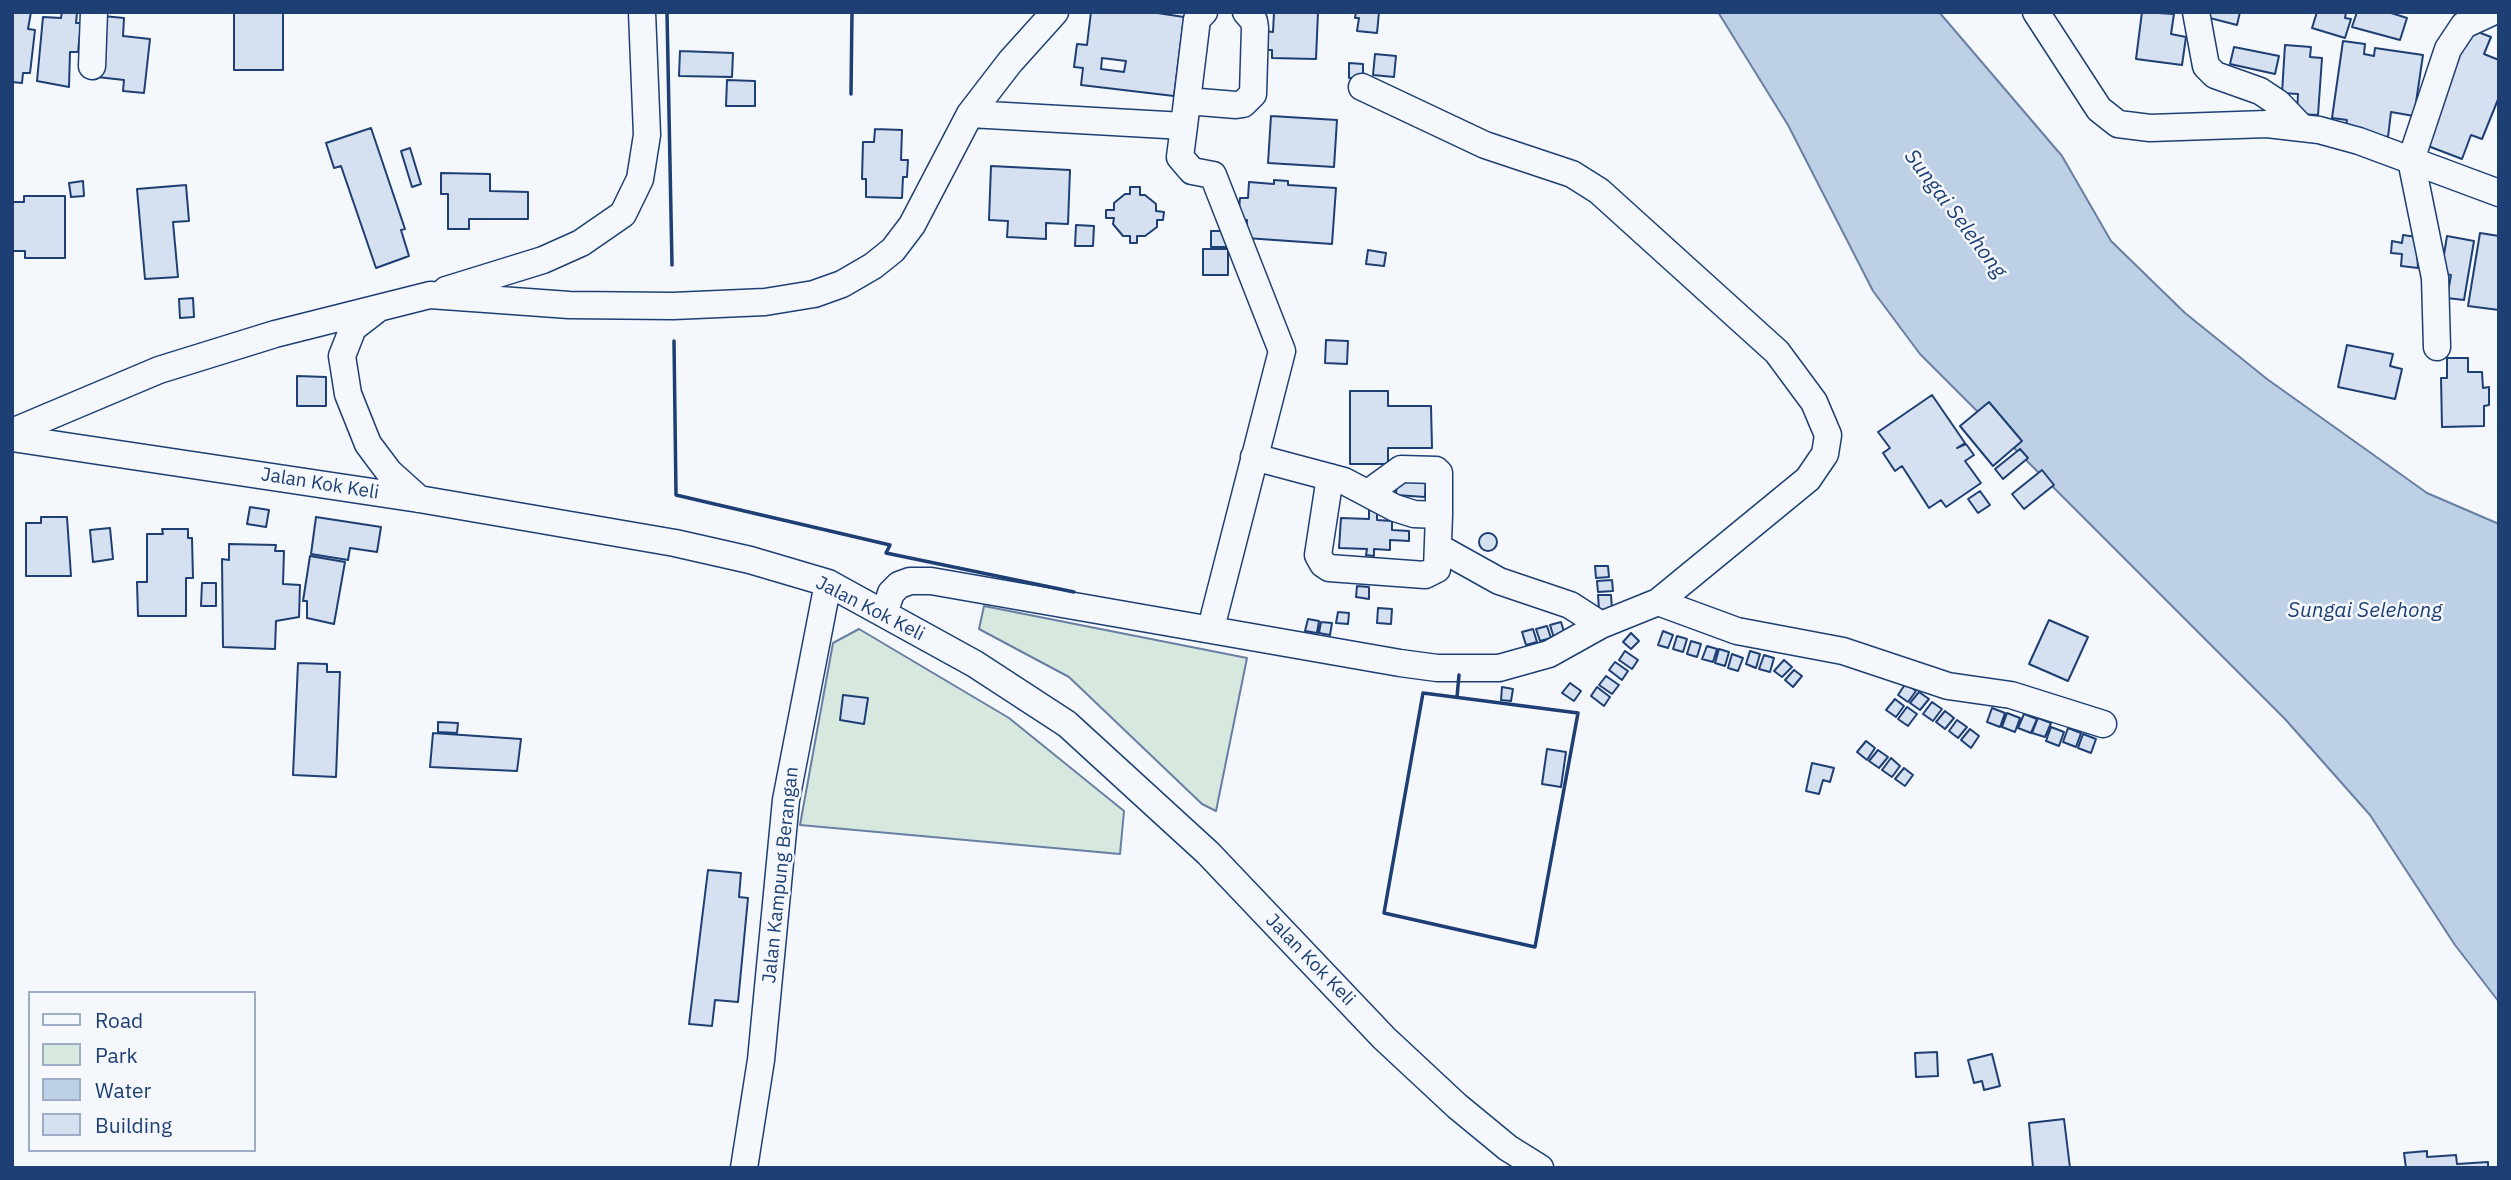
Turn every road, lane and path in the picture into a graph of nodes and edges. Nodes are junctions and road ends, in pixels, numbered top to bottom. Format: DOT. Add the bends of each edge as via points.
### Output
graph roads {
  1 [pos="94,12"];
  2 [pos="642,12"];
  3 [pos="1055,12"];
  4 [pos="1204,12"];
  5 [pos="1246,12"];
  6 [pos="2036,12"];
  7 [pos="2196,12"];
  8 [pos="2492,12"];
  9 [pos="2460,19"];
  10 [pos="92,66"];
  11 [pos="1362,87"];
  12 [pos="970,114"];
  13 [pos="1186,114"];
  14 [pos="2302,128"];
  15 [pos="2411,160"];
  16 [pos="2499,193"];
  17 [pos="430,295"];
  18 [pos="380,307"];
  19 [pos="2437,347"];
  20 [pos="12,432"];
  21 [pos="12,438"];
  22 [pos="1254,457"];
  23 [pos="1330,477"];
  24 [pos="1368,493"];
  25 [pos="419,499"];
  26 [pos="1439,515"];
  27 [pos="1438,547"];
  28 [pos="828,583"];
  29 [pos="1658,602"];
  30 [pos="884,614"];
  31 [pos="1601,625"];
  32 [pos="1211,628"];
  33 [pos="2104,723"];
  34 [pos="744,1168"];
  35 [pos="1541,1168"];
  1 -- 10 [label="street"];
  2 -- 17 [label="street" via="647,135 640,179 623,214 581,243 543,260"];
  3 -- 12 [label="street"];
  4 -- 13 [label="street" via="1197,19"];
  5 -- 13 [label="street" via="1255,28 1253,94 1243,104"];
  6 -- 14 [label="street" via="2099,109 2118,124"];
  7 -- 14 [label="street" via="2206,66 2215,75 2260,91"];
  8 -- 9 [label="street"];
  9 -- 15 [label="street"];
  11 -- 29 [label="street" via="1485,145 1587,183 1777,352 1814,402 1828,435 1825,454 1808,480"];
  12 -- 13 [label="street"];
  12 -- 17 [label="street" via="912,225 893,250 842,284 765,302 673,306 569,305"];
  13 -- 22 [label="street" via="1180,157 1192,172 1213,175 1282,351"];
  14 -- 15 [label="street" via="2339,135"];
  15 -- 16 [label="street"];
  15 -- 19 [label="street" via="2435,278"];
  17 -- 18 [label="street"];
  18 -- 20 [label="street" via="159,370"];
  18 -- 25 [label="street" via="353,328 342,356 348,394 369,444 389,472"];
  21 -- 25 [label="street, Jalan Kok Keli"];
  22 -- 23 [label="street"];
  22 -- 32 [label="street"];
  23 -- 24 [label="street"];
  23 -- 27 [label="street" via="1318,555 1329,568 1425,576 1437,569"];
  24 -- 26 [label="street" via="1413,514"];
  24 -- 26 [label="street" via="1401,469 1436,470"];
  25 -- 28 [label="street, Jalan Kok Keli" via="675,542"];
  26 -- 27 [label="street"];
  27 -- 31 [label="street" via="1499,582 1570,605"];
  28 -- 30 [label="street, Jalan Kok Keli"];
  28 -- 34 [label="street, Jalan Kampung Berangan" via="786,800 761,1060"];
  29 -- 31 [label="street"];
  29 -- 33 [label="street" via="1737,631 1843,651 1948,686 2011,695"];
  30 -- 32 [label="street" via="899,585 931,581"];
  30 -- 35 [label="street, Jalan Kok Keli" via="975,664 1067,723 1208,853 1384,1038 1457,1106 1508,1148"];
  31 -- 32 [label="street" via="1549,654 1499,668 1437,668"];
}
